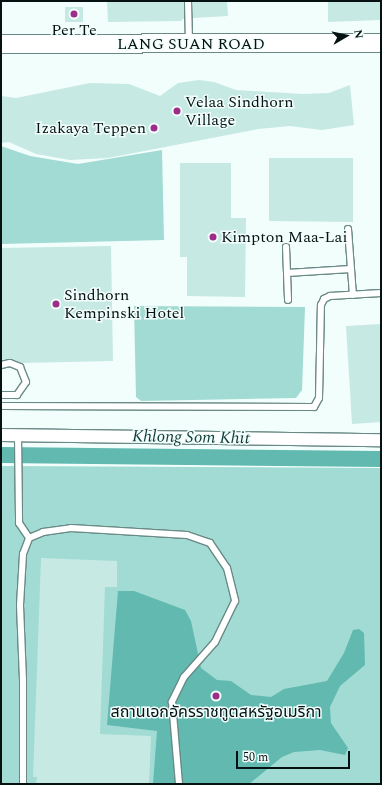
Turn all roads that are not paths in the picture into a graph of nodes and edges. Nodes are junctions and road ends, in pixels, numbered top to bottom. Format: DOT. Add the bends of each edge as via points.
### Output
graph roads {
  1 [pos="188,1"];
  2 [pos="189,43"];
  3 [pos="381,43"];
  4 [pos="1,44"];
  5 [pos="348,229"];
  6 [pos="286,247"];
  7 [pos="351,269"];
  8 [pos="286,273"];
  9 [pos="381,293"];
  10 [pos="353,294"];
  11 [pos="288,300"];
  12 [pos="1,365"];
  13 [pos="1,395"];
  14 [pos="11,397"];
  15 [pos="1,406"];
  16 [pos="12,406"];
  17 [pos="1,435"];
  18 [pos="18,436"];
  19 [pos="381,440"];
  20 [pos="28,538"];
  21 [pos="23,784"];
  22 [pos="179,784"];
  1 -- 2 [label="lane"];
  2 -- 3 [label="street, LANG SUAN ROAD"];
  2 -- 4 [label="street, LANG SUAN ROAD"];
  5 -- 7 [label="lane"];
  6 -- 8 [label="lane"];
  7 -- 8 [label="lane"];
  7 -- 10 [label="lane"];
  8 -- 11 [label="lane"];
  9 -- 10 [label="lane"];
  10 -- 16 [label="lane" via="330,296 321,305 319,398 314,407"];
  12 -- 14 [label="lane" via="15,364 25,376 21,392"];
  13 -- 14 [label="lane"];
  14 -- 16 [label="lane"];
  15 -- 16 [label="lane"];
  17 -- 18 [label="street"];
  18 -- 19 [label="street"];
  18 -- 20 [label="lane" via="19,523"];
  20 -- 21 [label="lane" via="24,554 20,605"];
  20 -- 22 [label="lane" via="43,532 71,528 187,535 210,543 227,568 235,600 215,642 184,677 172,702 172,729"];
}
